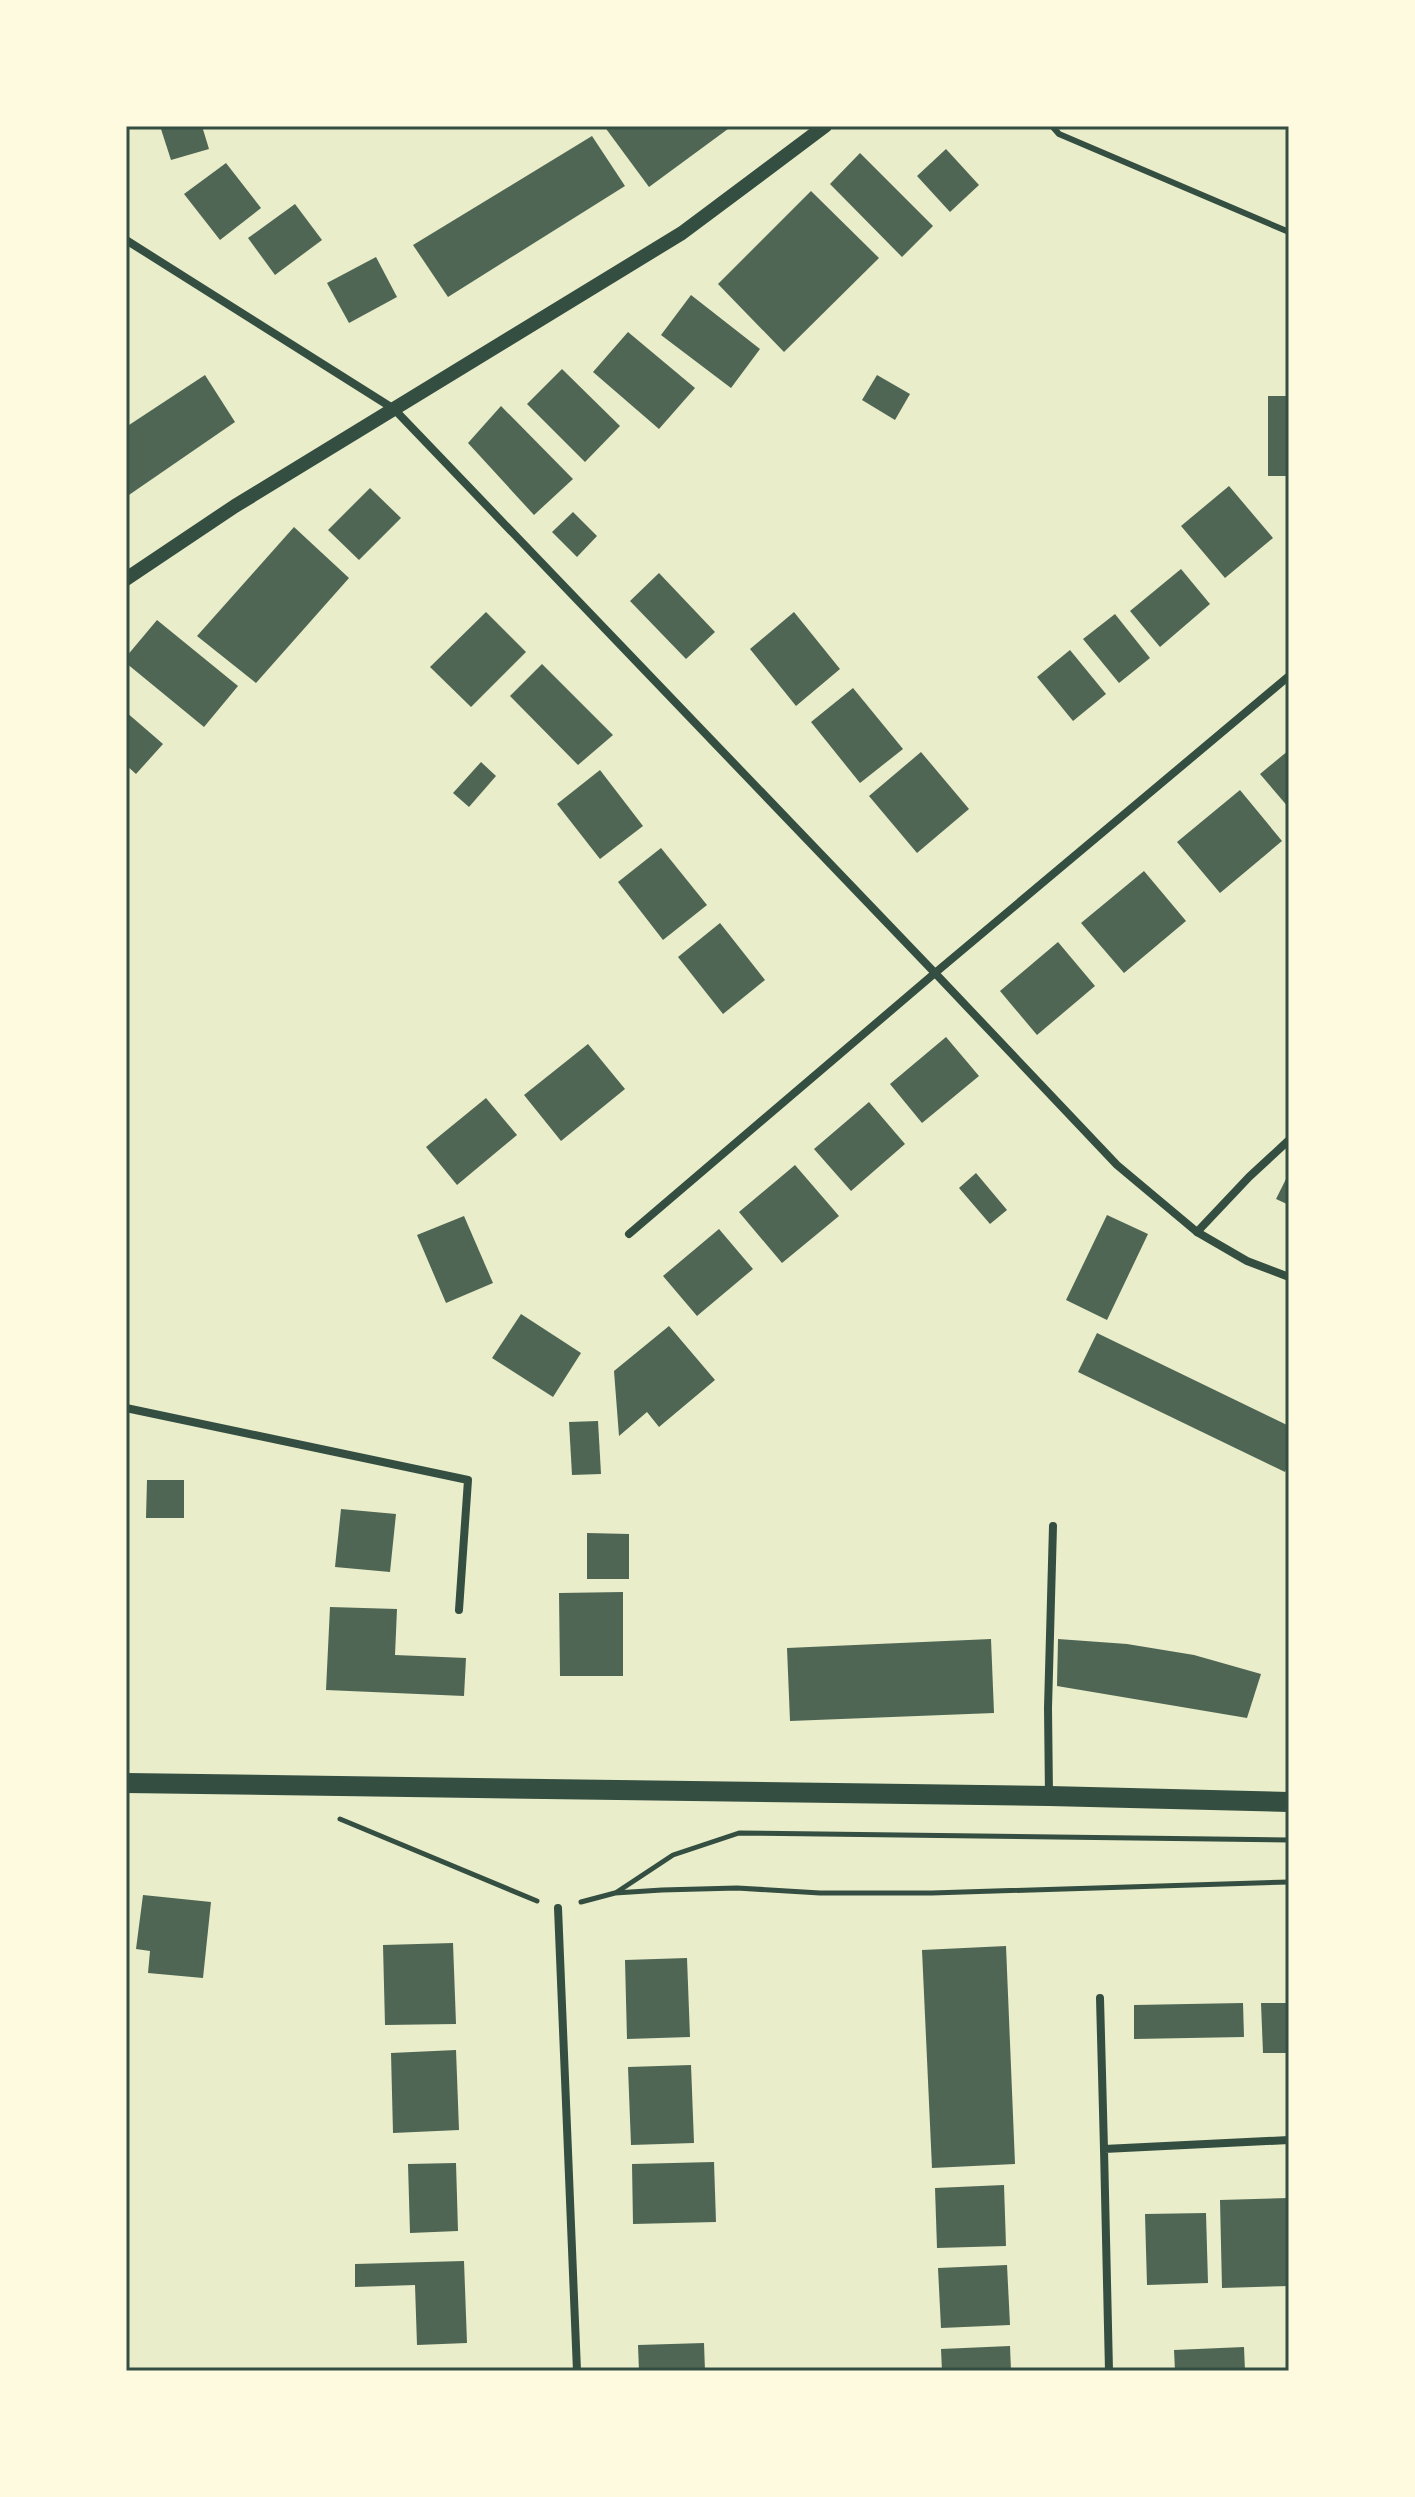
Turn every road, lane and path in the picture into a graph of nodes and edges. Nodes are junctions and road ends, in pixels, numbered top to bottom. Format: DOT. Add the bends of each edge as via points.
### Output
graph roads {
  1 [pos="825,126"];
  2 [pos="1052,126"];
  3 [pos="1289,232"];
  4 [pos="126,240"];
  5 [pos="394,409"];
  6 [pos="126,579"];
  7 [pos="1289,676"];
  8 [pos="935,973"];
  9 [pos="1289,1140"];
  10 [pos="1197,1232"];
  11 [pos="629,1234"];
  12 [pos="1289,1277"];
  13 [pos="126,1408"];
  14 [pos="1053,1526"];
  15 [pos="459,1610"];
  16 [pos="126,1783"];
  17 [pos="1049,1796"];
  18 [pos="1289,1802"];
  19 [pos="338,1818"];
  20 [pos="1289,1840"];
  21 [pos="1289,1882"];
  22 [pos="615,1893"];
  23 [pos="558,1908"];
  24 [pos="1100,1998"];
  25 [pos="1289,2140"];
  26 [pos="1104,2149"];
  27 [pos="577,2371"];
  28 [pos="1109,2371"];
  1 -- 5 [label="street" via="682,233"];
  2 -- 3 [label="lane" via="1059,134"];
  4 -- 5 [label="street"];
  5 -- 6 [label="street"];
  5 -- 8 [label="street"];
  7 -- 8 [label="street"];
  8 -- 10 [label="street" via="1117,1165"];
  8 -- 11 [label="street"];
  9 -- 10 [label="street"];
  10 -- 12 [label="street" via="1247,1261"];
  13 -- 15 [label="street" via="468,1480"];
  14 -- 17 [label="street"];
  16 -- 17 [label="main road"];
  17 -- 18 [label="main road"];
  19 -- 23 [label="path"];
  20 -- 22 [label="path" via="739,1833 673,1855"];
  21 -- 22 [label="path" via="932,1893 737,1888"];
  22 -- 23 [label="path"];
  23 -- 27 [label="street"];
  24 -- 26 [label="street"];
  25 -- 26 [label="street"];
  26 -- 28 [label="street"];
}
